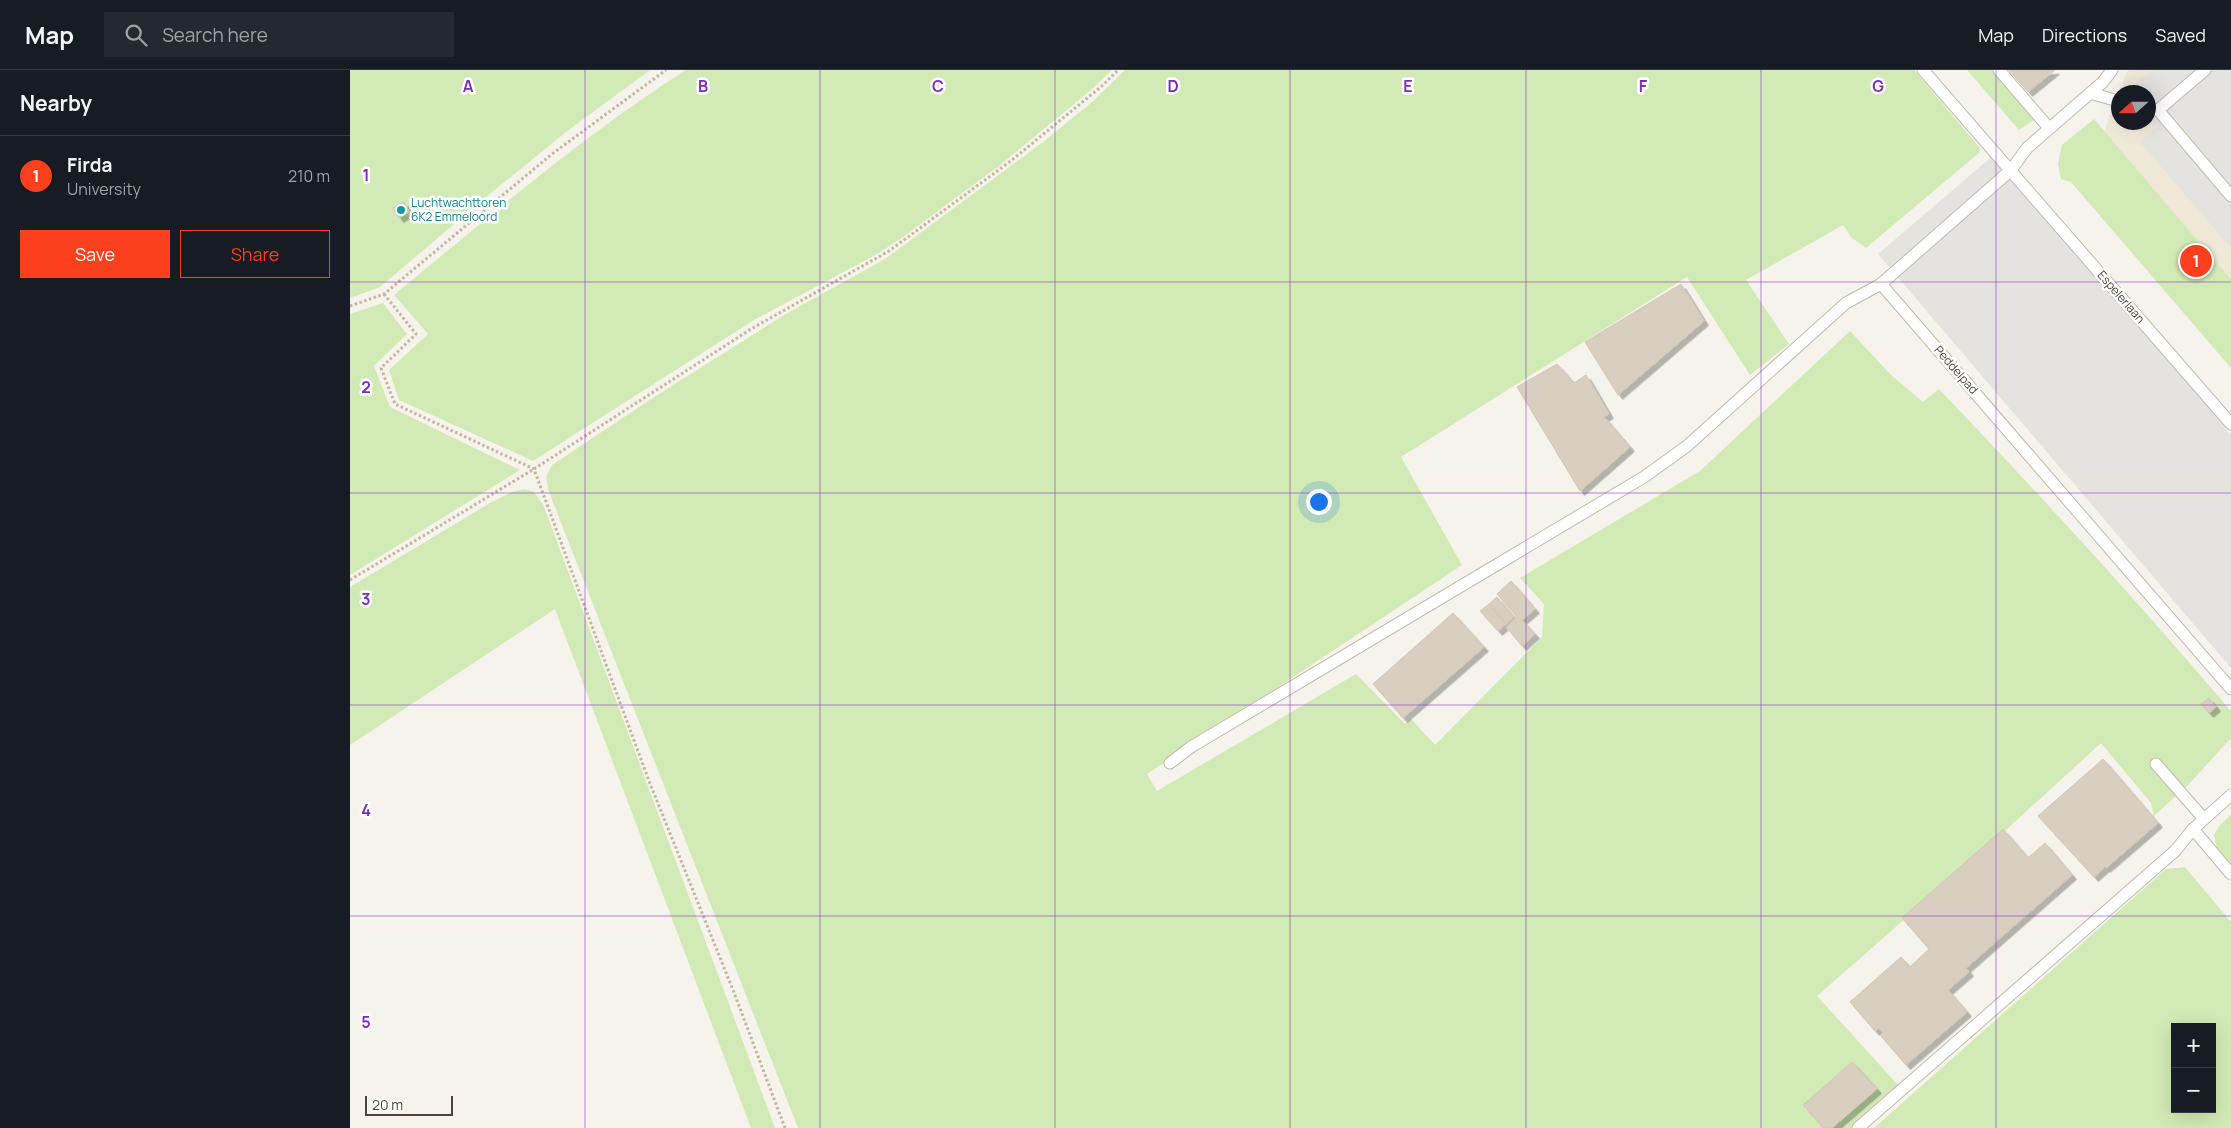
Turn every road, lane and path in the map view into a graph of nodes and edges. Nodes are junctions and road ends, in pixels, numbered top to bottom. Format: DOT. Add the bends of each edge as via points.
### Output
graph roads {
  1 [pos="666,70"];
  2 [pos="1118,70"];
  3 [pos="1924,70"];
  4 [pos="1999,70"];
  5 [pos="2112,70"];
  6 [pos="2205,70"];
  7 [pos="2090,92"];
  8 [pos="2111,99"];
  9 [pos="2156,107"];
  10 [pos="2156,112"];
  11 [pos="2049,128"];
  12 [pos="2012,170"];
  13 [pos="2231,196"];
  14 [pos="1881,284"];
  15 [pos="384,294"];
  16 [pos="350,306"];
  17 [pos="2231,424"];
  18 [pos="534,469"];
  19 [pos="350,580"];
  20 [pos="2231,688"];
  21 [pos="1170,763"];
  22 [pos="2156,764"];
  23 [pos="2231,795"];
  24 [pos="2204,819"];
  25 [pos="2193,829"];
  26 [pos="2231,874"];
  27 [pos="785,1128"];
  28 [pos="1858,1128"];
  1 -- 15 [label="path" via="552,154"];
  2 -- 18 [label="path" via="1012,160 888,250 751,329"];
  3 -- 12 [label="lane" via="1984,142"];
  4 -- 11 [label="lane"];
  5 -- 7 [label="lane"];
  6 -- 9 [label="lane"];
  7 -- 8 [label="lane"];
  7 -- 11 [label="lane"];
  10 -- 13 [label="lane"];
  11 -- 12 [label="lane" via="2027,148"];
  12 -- 14 [label="lane"];
  12 -- 17 [label="lane, Espelerlaan"];
  14 -- 20 [label="lane, Peddelpad"];
  14 -- 21 [label="lane" via="1846,303 1688,446 1659,466 1191,747"];
  15 -- 16 [label="path"];
  15 -- 18 [label="path" via="416,334 381,368 395,404"];
  18 -- 19 [label="path"];
  18 -- 27 [label="path" via="649,781"];
  22 -- 24 [label="lane"];
  23 -- 24 [label="lane"];
  24 -- 25 [label="lane"];
  25 -- 26 [label="lane"];
  25 -- 28 [label="lane" via="2175,851"];
}
